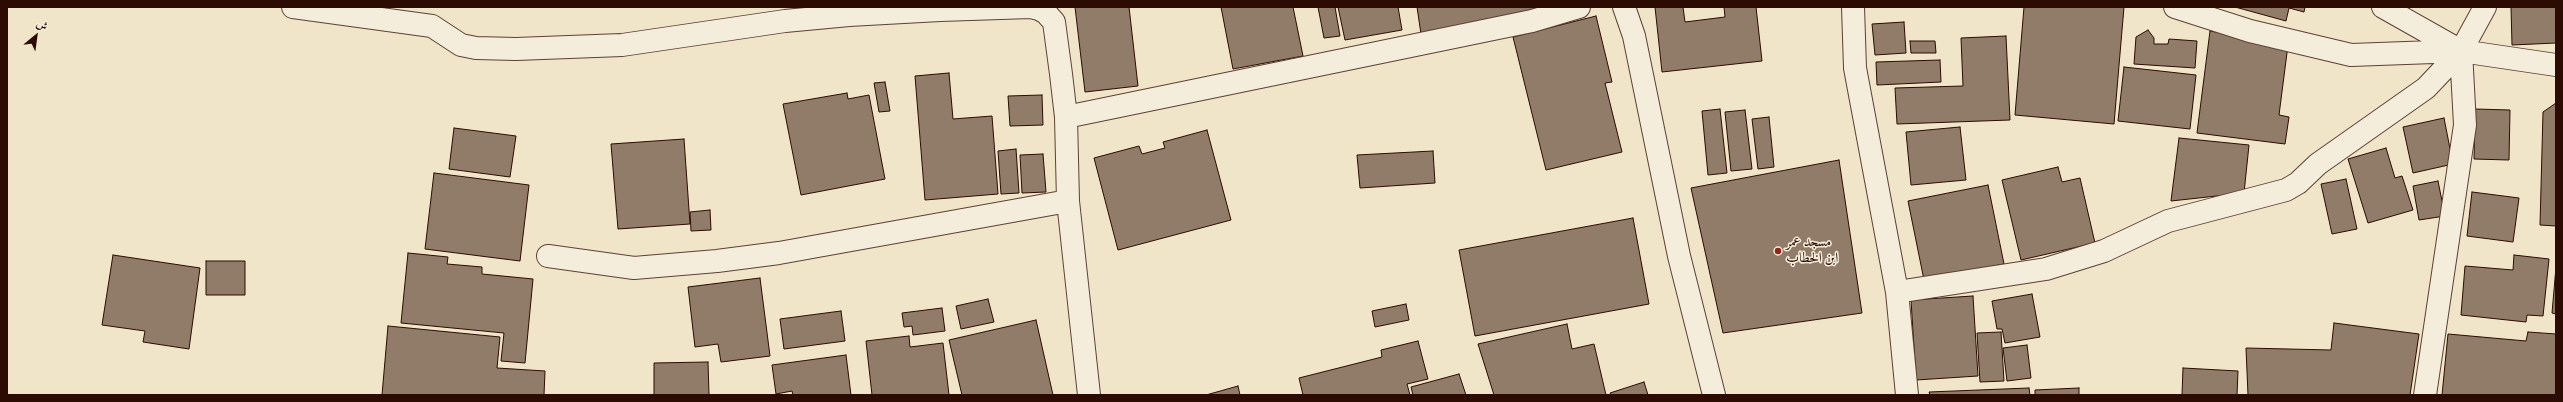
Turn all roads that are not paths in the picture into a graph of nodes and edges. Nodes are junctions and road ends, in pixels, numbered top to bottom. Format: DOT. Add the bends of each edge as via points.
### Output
graph roads {
  1 [pos="293,7"];
  2 [pos="1579,7"];
  3 [pos="1624,7"];
  4 [pos="1853,7"];
  5 [pos="2175,7"];
  6 [pos="2383,7"];
  7 [pos="2485,7"];
  8 [pos="2461,51"];
  9 [pos="2556,65"];
  10 [pos="1066,117"];
  11 [pos="1068,200"];
  12 [pos="548,256"];
  13 [pos="1898,292"];
  14 [pos="1089,395"];
  15 [pos="1714,395"];
  16 [pos="1907,395"];
  17 [pos="2425,395"];
  1 -- 10 [label="street" via="432,26 461,45 516,49 622,45 785,21 849,15 1031,7 1046,13 1054,22"];
  2 -- 10 [label="street" via="1532,21"];
  3 -- 15 [label="street" via="1634,36 1679,256"];
  4 -- 13 [label="street" via="1855,68"];
  5 -- 8 [label="street" via="2250,31 2351,56"];
  6 -- 8 [label="street"];
  7 -- 8 [label="street"];
  8 -- 9 [label="street"];
  8 -- 13 [label="street" via="2426,88 2318,164 2298,183 2286,190 2168,222 2104,250 2046,269"];
  8 -- 17 [label="street" via="2465,125"];
  10 -- 11 [label="street"];
  11 -- 12 [label="street" via="779,253 717,260 634,268"];
  11 -- 14 [label="street"];
  13 -- 16 [label="street"];
}
